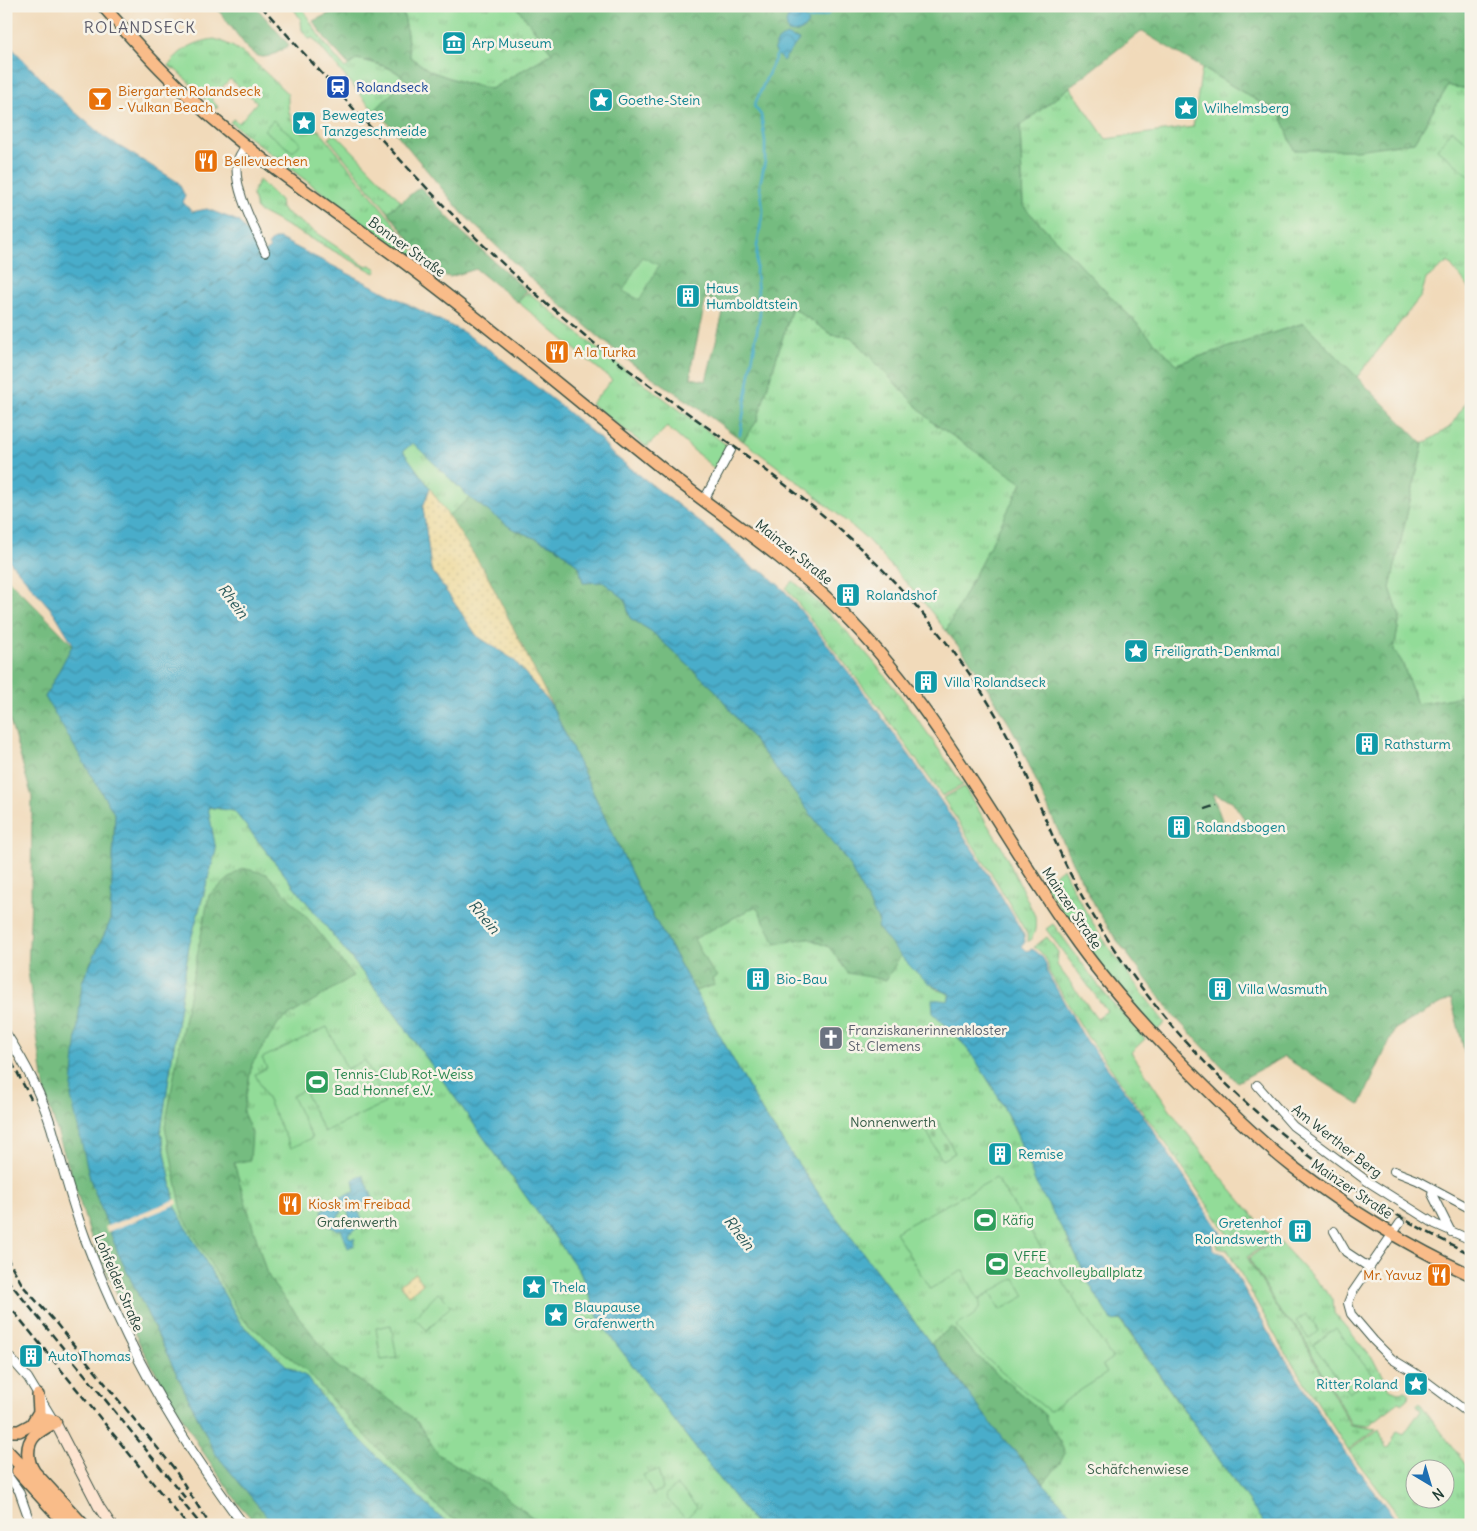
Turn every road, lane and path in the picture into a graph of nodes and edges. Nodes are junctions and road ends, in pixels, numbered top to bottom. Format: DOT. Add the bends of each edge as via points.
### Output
graph roads {
  1 [pos="103,6"];
  2 [pos="246,146"];
  3 [pos="265,252"];
  4 [pos="732,450"];
  5 [pos="704,500"];
  6 [pos="6,1034"];
  7 [pos="1257,1084"];
  8 [pos="1394,1172"];
  9 [pos="1433,1189"];
  10 [pos="1471,1210"];
  11 [pos="1400,1223"];
  12 [pos="1334,1231"];
  13 [pos="1451,1232"];
  14 [pos="1393,1234"];
  15 [pos="1471,1240"];
  16 [pos="1370,1268"];
  17 [pos="1471,1275"];
  18 [pos="6,1353"];
  19 [pos="38,1395"];
  20 [pos="1471,1416"];
  21 [pos="55,1422"];
  22 [pos="30,1426"];
  23 [pos="6,1431"];
  24 [pos="6,1450"];
  25 [pos="6,1458"];
  26 [pos="6,1473"];
  27 [pos="31,1525"];
  28 [pos="67,1525"];
  29 [pos="78,1525"];
  30 [pos="83,1525"];
  31 [pos="111,1525"];
  32 [pos="244,1525"];
  1 -- 2 [label="main road, Bonner Straße" via="174,83"];
  2 -- 3 [label="street" via="238,160 238,180"];
  2 -- 5 [label="main road, Bonner Straße" via="454,300"];
  4 -- 5 [label="street"];
  5 -- 14 [label="main road, Mainzer Straße" via="806,579 885,659 938,730 1084,953 1140,1021 1264,1142 1328,1191"];
  6 -- 32 [label="street, Lohfelder Straße" via="34,1082 85,1238 129,1344 181,1434"];
  7 -- 13 [label="street, Am Werther Berg" via="1300,1132 1408,1210"];
  8 -- 9 [label="street"];
  9 -- 10 [label="street"];
  9 -- 13 [label="street" via="1432,1194"];
  11 -- 14 [label="street"];
  12 -- 16 [label="street" via="1346,1252"];
  13 -- 15 [label="street, Am Werther Berg"];
  14 -- 16 [label="street"];
  14 -- 17 [label="main road, Mainzer Straße"];
  16 -- 20 [label="street" via="1349,1298 1353,1318 1390,1358"];
  18 -- 19 [label="street" via="24,1372"];
  19 -- 21 [label="street"];
  19 -- 22 [label="main road" via="39,1412"];
  21 -- 22 [label="main road" via="45,1418"];
  21 -- 30 [label="highway" via="33,1437 28,1450 29,1463"];
  21 -- 31 [label="main road"];
  22 -- 23 [label="main road" via="19,1431"];
  24 -- 29 [label="highway"];
  25 -- 28 [label="highway"];
  26 -- 27 [label="street" via="19,1492"];
}
